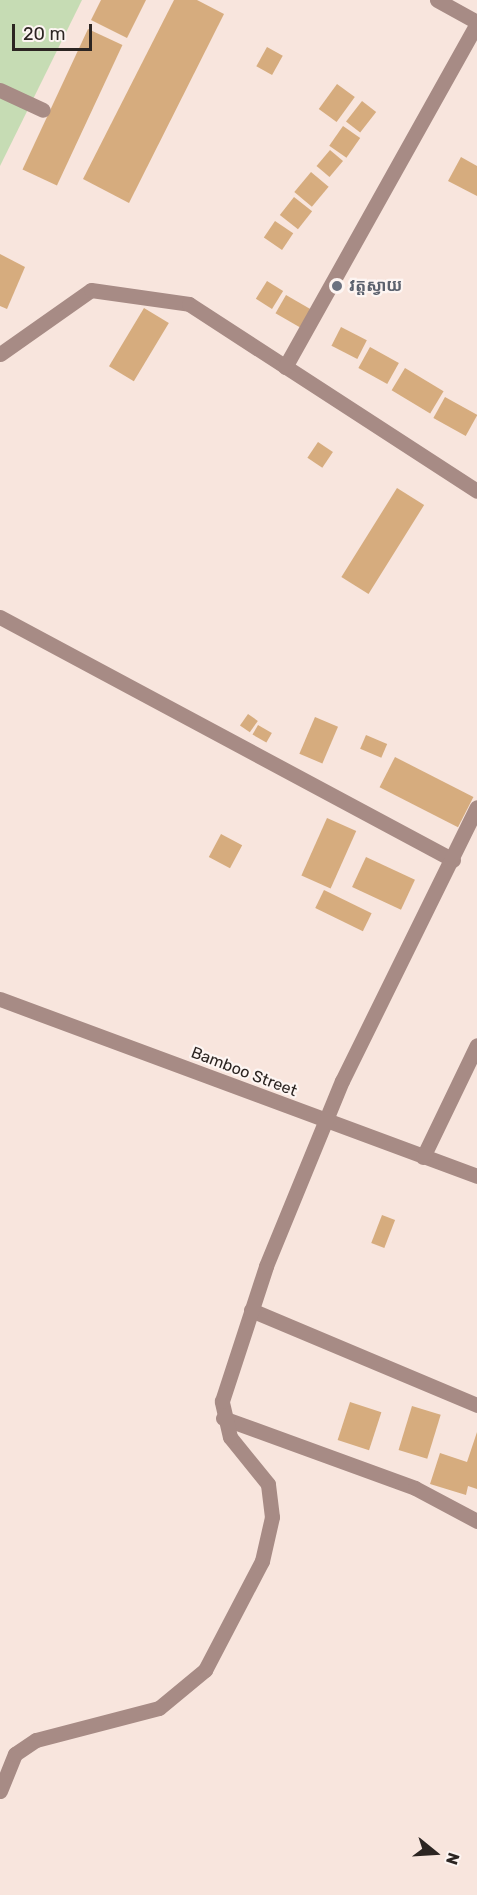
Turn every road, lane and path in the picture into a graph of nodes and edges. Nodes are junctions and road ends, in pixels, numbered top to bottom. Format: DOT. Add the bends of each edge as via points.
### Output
graph roads {
  1 [pos="437,0"];
  2 [pos="477,23"];
  3 [pos="0,90"];
  4 [pos="43,110"];
  5 [pos="0,354"];
  6 [pos="285,367"];
  7 [pos="477,491"];
  8 [pos="0,617"];
  9 [pos="477,807"];
  10 [pos="472,830"];
  11 [pos="453,860"];
  12 [pos="0,999"];
  13 [pos="477,1045"];
  14 [pos="326,1122"];
  15 [pos="423,1157"];
  16 [pos="477,1176"];
  17 [pos="251,1310"];
  18 [pos="477,1405"];
  19 [pos="223,1418"];
  20 [pos="477,1521"];
  21 [pos="0,1791"];
  1 -- 2 [label="street"];
  2 -- 6 [label="street"];
  3 -- 4 [label="street"];
  5 -- 6 [label="street" via="91,290 189,304"];
  6 -- 7 [label="street"];
  8 -- 11 [label="street"];
  9 -- 10 [label="street"];
  10 -- 11 [label="street"];
  11 -- 14 [label="street"];
  12 -- 14 [label="street, Bamboo Street"];
  13 -- 15 [label="street"];
  14 -- 15 [label="street, Bamboo Street"];
  14 -- 17 [label="street"];
  15 -- 16 [label="street, Bamboo Street"];
  17 -- 18 [label="street"];
  17 -- 19 [label="street" via="222,1401"];
  19 -- 20 [label="street" via="415,1488"];
  19 -- 21 [label="street" via="231,1437 268,1484 272,1517 262,1561 205,1670 159,1708 36,1740 15,1754"];
}
